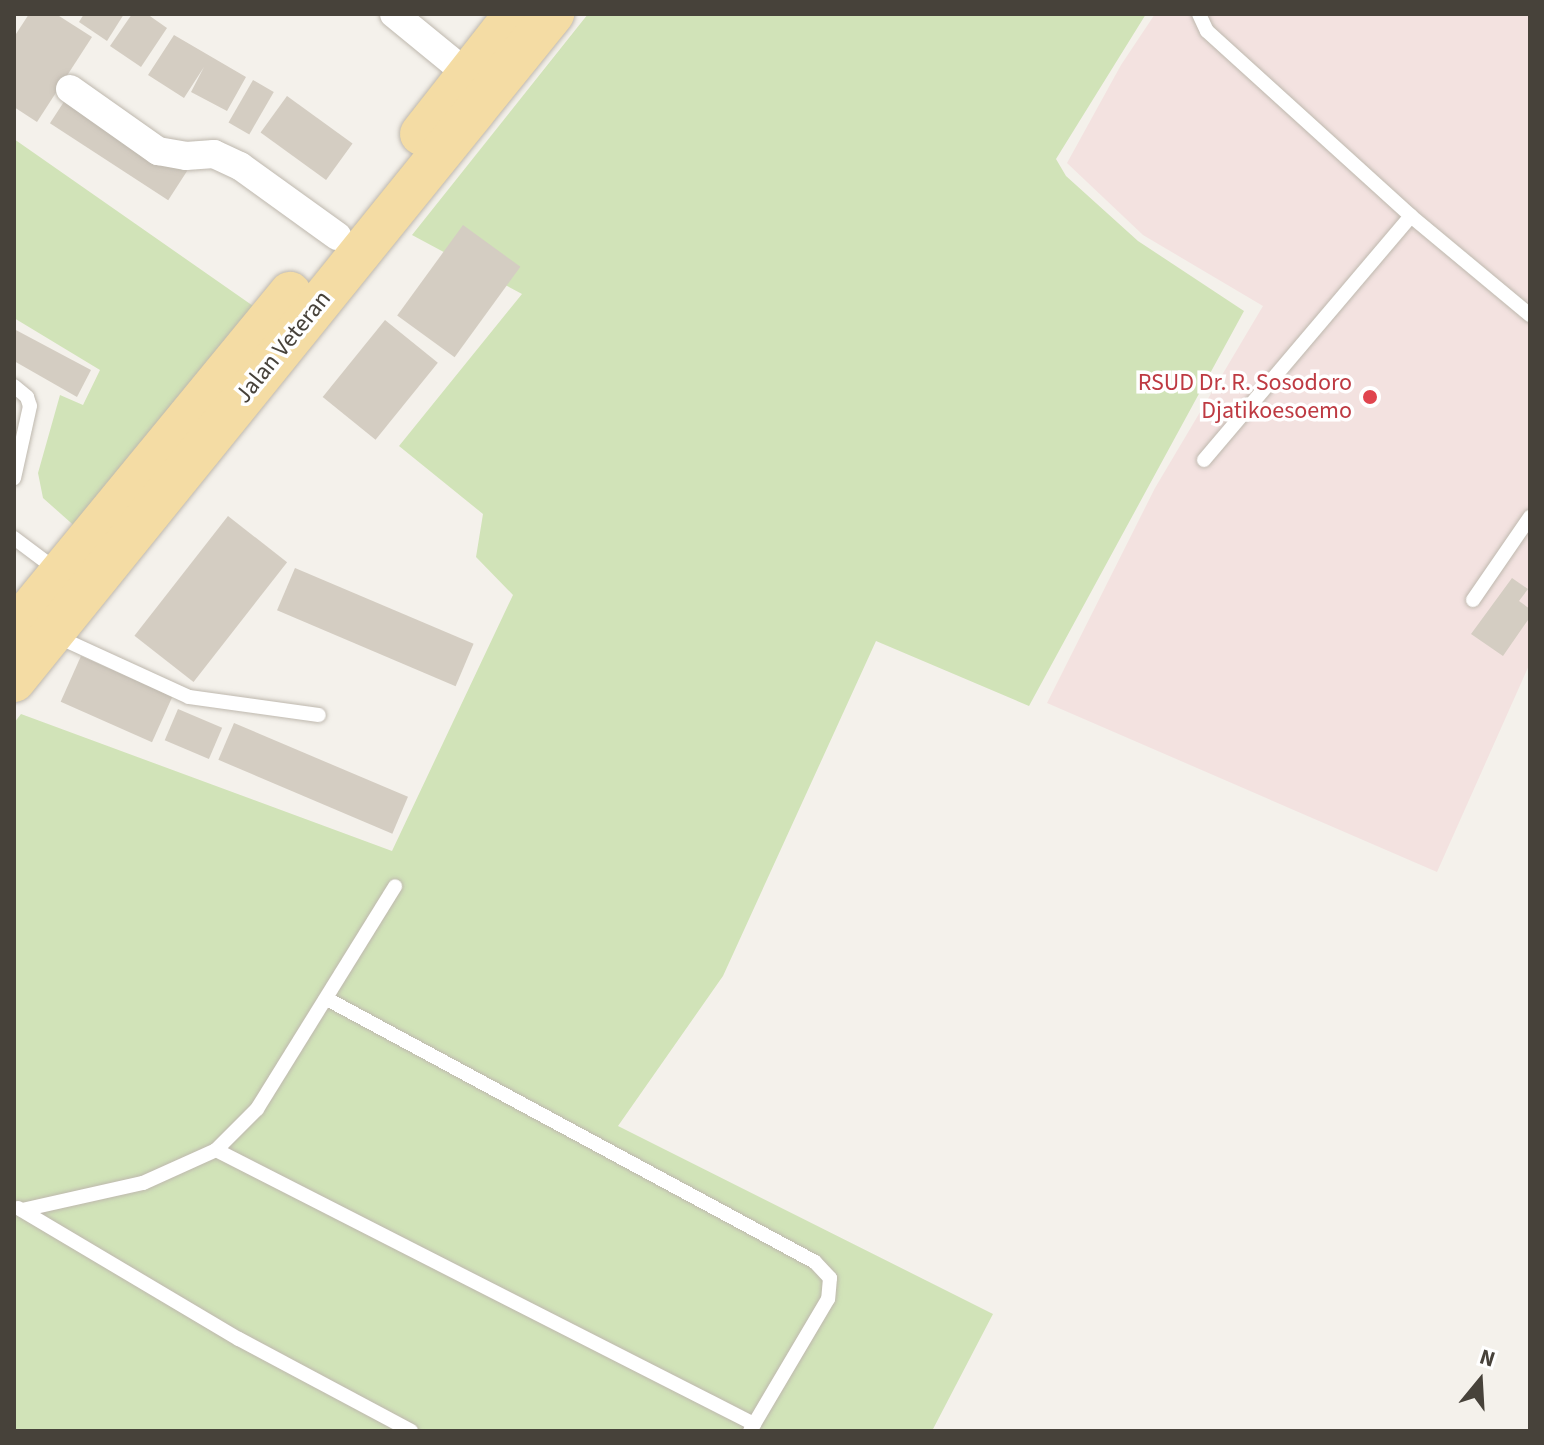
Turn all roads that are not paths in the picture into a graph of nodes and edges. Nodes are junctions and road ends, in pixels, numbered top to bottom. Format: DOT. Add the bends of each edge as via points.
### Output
graph roads {
  1 [pos="394,14"];
  2 [pos="515,14"];
  3 [pos="553,14"];
  4 [pos="1199,14"];
  5 [pos="466,73"];
  6 [pos="70,89"];
  7 [pos="1411,216"];
  8 [pos="337,236"];
  9 [pos="1530,315"];
  10 [pos="14,386"];
  11 [pos="1204,460"];
  12 [pos="14,478"];
  13 [pos="1530,517"];
  14 [pos="14,538"];
  15 [pos="59,571"];
  16 [pos="1473,600"];
  17 [pos="33,631"];
  18 [pos="14,681"];
  19 [pos="319,715"];
  20 [pos="395,886"];
  21 [pos="327,999"];
  22 [pos="216,1150"];
  23 [pos="18,1208"];
  24 [pos="752,1427"];
  25 [pos="411,1431"];
  1 -- 5 [label="street"];
  2 -- 5 [label="main road, Jalan Veteran"];
  3 -- 17 [label="main road, Jalan Veteran"];
  4 -- 7 [label="lane" via="1207,31"];
  5 -- 8 [label="main road, Jalan Veteran"];
  6 -- 8 [label="street" via="158,151 214,154 240,166"];
  7 -- 9 [label="lane"];
  7 -- 11 [label="lane"];
  8 -- 15 [label="main road, Jalan Veteran"];
  10 -- 12 [label="lane" via="30,406"];
  13 -- 16 [label="lane"];
  14 -- 15 [label="lane"];
  15 -- 17 [label="main road, Jalan Veteran"];
  17 -- 18 [label="main road, Jalan Veteran"];
  17 -- 19 [label="lane" via="189,697"];
  20 -- 21 [label="lane"];
  21 -- 22 [label="lane" via="257,1109"];
  21 -- 24 [label="lane" via="815,1262 830,1278 828,1299"];
  22 -- 23 [label="lane" via="143,1183"];
  22 -- 24 [label="lane"];
  23 -- 25 [label="lane" via="239,1339"];
}
